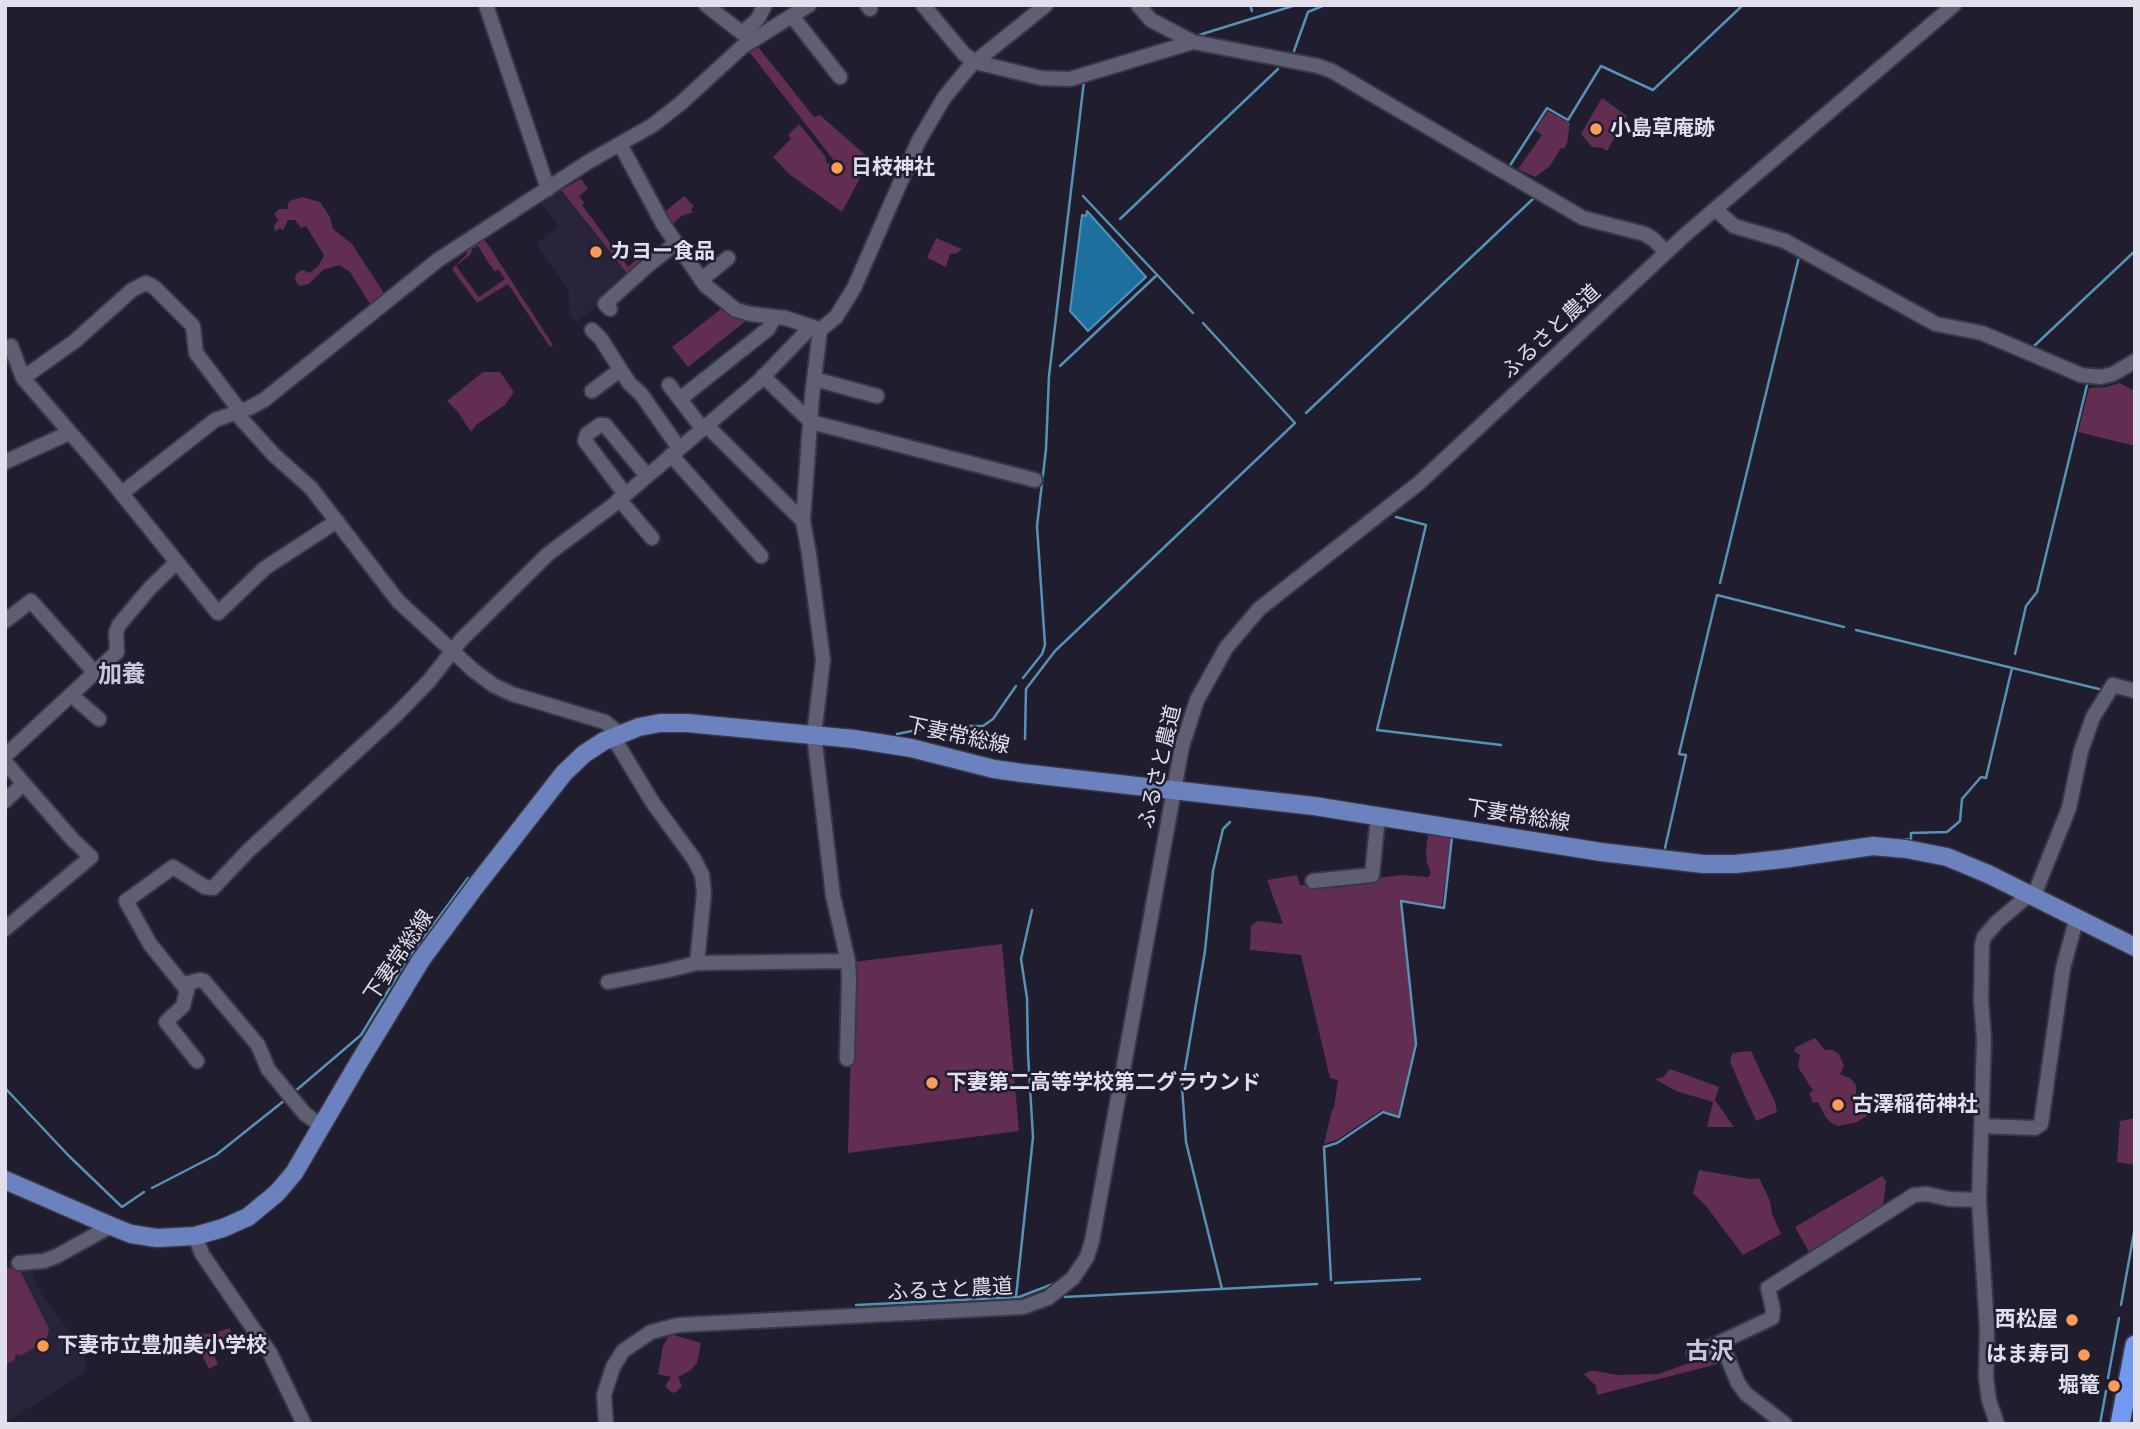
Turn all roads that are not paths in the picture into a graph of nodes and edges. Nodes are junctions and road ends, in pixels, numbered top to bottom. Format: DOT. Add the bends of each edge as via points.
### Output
graph roads {
  1 [pos="486,5"];
  2 [pos="706,5"];
  3 [pos="765,5"];
  4 [pos="809,5"];
  5 [pos="923,5"];
  6 [pos="1046,5"];
  7 [pos="1138,5"];
  8 [pos="1954,5"];
  9 [pos="792,16"];
  10 [pos="747,36"];
  11 [pos="1193,41"];
  12 [pos="975,62"];
  13 [pos="840,77"];
  14 [pos="620,144"];
  15 [pos="548,189"];
  16 [pos="1715,209"];
  17 [pos="676,244"];
  18 [pos="1666,252"];
  19 [pos="727,258"];
  20 [pos="701,280"];
  21 [pos="610,309"];
  22 [pos="774,318"];
  23 [pos="815,328"];
  24 [pos="592,330"];
  25 [pos="11,346"];
  26 [pos="2135,361"];
  27 [pos="620,370"];
  28 [pos="763,376"];
  29 [pos="23,378"];
  30 [pos="814,379"];
  31 [pos="669,385"];
  32 [pos="593,391"];
  33 [pos="877,397"];
  34 [pos="680,399"];
  35 [pos="238,412"];
  36 [pos="811,422"];
  37 [pos="704,427"];
  38 [pos="69,433"];
  39 [pos="675,451"];
  40 [pos="5,462"];
  41 [pos="646,476"];
  42 [pos="1035,480"];
  43 [pos="122,493"];
  44 [pos="622,497"];
  45 [pos="337,521"];
  46 [pos="803,521"];
  47 [pos="652,538"];
  48 [pos="761,556"];
  49 [pos="177,562"];
  50 [pos="5,621"];
  51 [pos="452,652"];
  52 [pos="95,673"];
  53 [pos="2135,691"];
  54 [pos="71,695"];
  55 [pos="99,719"];
  56 [pos="616,735"];
  57 [pos="814,735"];
  58 [pos="5,756"];
  59 [pos="5,762"];
  60 [pos="23,784"];
  61 [pos="1174,790"];
  62 [pos="5,801"];
  63 [pos="1378,816"];
  64 [pos="1313,881"];
  65 [pos="2032,895"];
  66 [pos="2077,917"];
  67 [pos="5,929"];
  68 [pos="2135,947"];
  69 [pos="848,961"];
  70 [pos="697,962"];
  71 [pos="608,982"];
  72 [pos="184,984"];
  73 [pos="847,1059"];
  74 [pos="197,1061"];
  75 [pos="322,1126"];
  76 [pos="1981,1126"];
  77 [pos="5,1181"];
  78 [pos="1979,1200"];
  79 [pos="111,1226"];
  80 [pos="195,1236"];
  81 [pos="19,1263"];
  82 [pos="1721,1342"];
  83 [pos="2135,1345"];
  84 [pos="1694,1354"];
  85 [pos="303,1424"];
  86 [pos="606,1424"];
  87 [pos="1786,1424"];
  88 [pos="1997,1424"];
  89 [pos="2120,1424"];
  1 -- 15 [label="street"];
  2 -- 10 [label="street"];
  3 -- 10 [label="street"];
  4 -- 9 [label="street"];
  5 -- 12 [label="street"];
  6 -- 12 [label="street"];
  7 -- 11 [label="street" via="1151,20"];
  8 -- 16 [label="street, ふるさと農道"];
  9 -- 10 [label="street"];
  9 -- 13 [label="street"];
  10 -- 14 [label="street" via="672,111"];
  11 -- 12 [label="street" via="1070,79 1041,78"];
  11 -- 18 [label="street" via="1332,71 1583,218 1653,239"];
  12 -- 23 [label="street" via="933,114 918,142 855,288 836,317"];
  14 -- 15 [label="street"];
  14 -- 17 [label="street"];
  15 -- 35 [label="street" via="438,260 264,400"];
  16 -- 18 [label="street, ふるさと農道"];
  16 -- 26 [label="street" via="1734,226 1785,241 1936,324 1982,333 2081,375 2113,374"];
  17 -- 20 [label="street"];
  17 -- 21 [label="street" via="605,304"];
  18 -- 61 [label="street, ふるさと農道" via="1419,483 1243,626 1213,667 1197,700"];
  19 -- 20 [label="street"];
  20 -- 22 [label="street" via="736,310"];
  22 -- 23 [label="street"];
  22 -- 34 [label="street" via="768,329"];
  23 -- 28 [label="street"];
  23 -- 30 [label="street"];
  24 -- 27 [label="street"];
  25 -- 29 [label="street"];
  27 -- 32 [label="street"];
  27 -- 39 [label="street" via="641,394"];
  28 -- 36 [label="street"];
  28 -- 37 [label="street"];
  29 -- 35 [label="street" via="75,341 128,285 150,284 193,326 196,353"];
  29 -- 38 [label="street"];
  30 -- 33 [label="street"];
  30 -- 36 [label="street"];
  31 -- 34 [label="street"];
  34 -- 37 [label="street"];
  35 -- 43 [label="street" via="215,420"];
  35 -- 45 [label="street"];
  36 -- 42 [label="street"];
  36 -- 46 [label="street"];
  37 -- 39 [label="street"];
  37 -- 46 [label="street"];
  38 -- 40 [label="street"];
  38 -- 43 [label="street"];
  39 -- 41 [label="street"];
  39 -- 48 [label="street"];
  41 -- 44 [label="street"];
  41 -- 44 [label="street" via="605,425 587,434 586,441"];
  43 -- 49 [label="street"];
  44 -- 47 [label="street"];
  44 -- 51 [label="street" via="548,554"];
  45 -- 49 [label="street" via="265,568 218,612"];
  45 -- 51 [label="street" via="399,602"];
  46 -- 57 [label="street" via="823,660"];
  49 -- 52 [label="street" via="119,625 117,652"];
  50 -- 52 [label="street" via="31,601"];
  51 -- 56 [label="street" via="494,685 605,722"];
  51 -- 72 [label="street" via="396,715 213,888 173,867 126,901 150,944"];
  52 -- 54 [label="street"];
  53 -- 65 [label="street" via="2113,685 2093,717 2069,808"];
  54 -- 55 [label="street"];
  54 -- 58 [label="street"];
  56 -- 57 [label="main road, 下妻常総線" via="646,725 679,723"];
  56 -- 70 [label="street" via="653,803 702,874"];
  56 -- 75 [label="main road, 下妻常総線" via="584,754 564,773 455,914 385,1017"];
  57 -- 61 [label="main road, 下妻常総線" via="911,748 994,769"];
  57 -- 69 [label="street" via="833,896"];
  59 -- 60 [label="street"];
  60 -- 62 [label="street"];
  60 -- 67 [label="street" via="91,857"];
  61 -- 63 [label="main road, 下妻常総線"];
  61 -- 86 [label="street, ふるさと農道" via="1092,1241 1073,1278 1048,1298 1023,1307 678,1325 651,1332 623,1351 613,1367 604,1395"];
  63 -- 64 [label="street" via="1372,875"];
  63 -- 65 [label="main road, 下妻常総線" via="1703,864 1873,846 1906,849 1947,857"];
  65 -- 66 [label="main road, 下妻常総線"];
  65 -- 76 [label="street" via="1982,940"];
  66 -- 68 [label="main road, 下妻常総線"];
  66 -- 76 [label="street" via="2060,986 2041,1125"];
  69 -- 70 [label="street"];
  69 -- 73 [label="street"];
  70 -- 71 [label="street"];
  72 -- 74 [label="street" via="186,1001 166,1022"];
  72 -- 75 [label="street" via="204,981 253,1039 268,1069 305,1114"];
  75 -- 80 [label="main road, 下妻常総線" via="294,1173 266,1204 232,1224"];
  76 -- 78 [label="street"];
  77 -- 79 [label="main road, 下妻常総線"];
  78 -- 82 [label="street" via="1919,1193 1909,1197 1768,1288 1772,1318"];
  78 -- 88 [label="street" via="1986,1378"];
  79 -- 80 [label="main road, 下妻常総線" via="157,1238"];
  79 -- 81 [label="street" via="57,1256"];
  80 -- 85 [label="street" via="202,1254 270,1353"];
  82 -- 84 [label="street"];
  82 -- 87 [label="street" via="1746,1394"];
  83 -- 89 [label="highway"];
}
